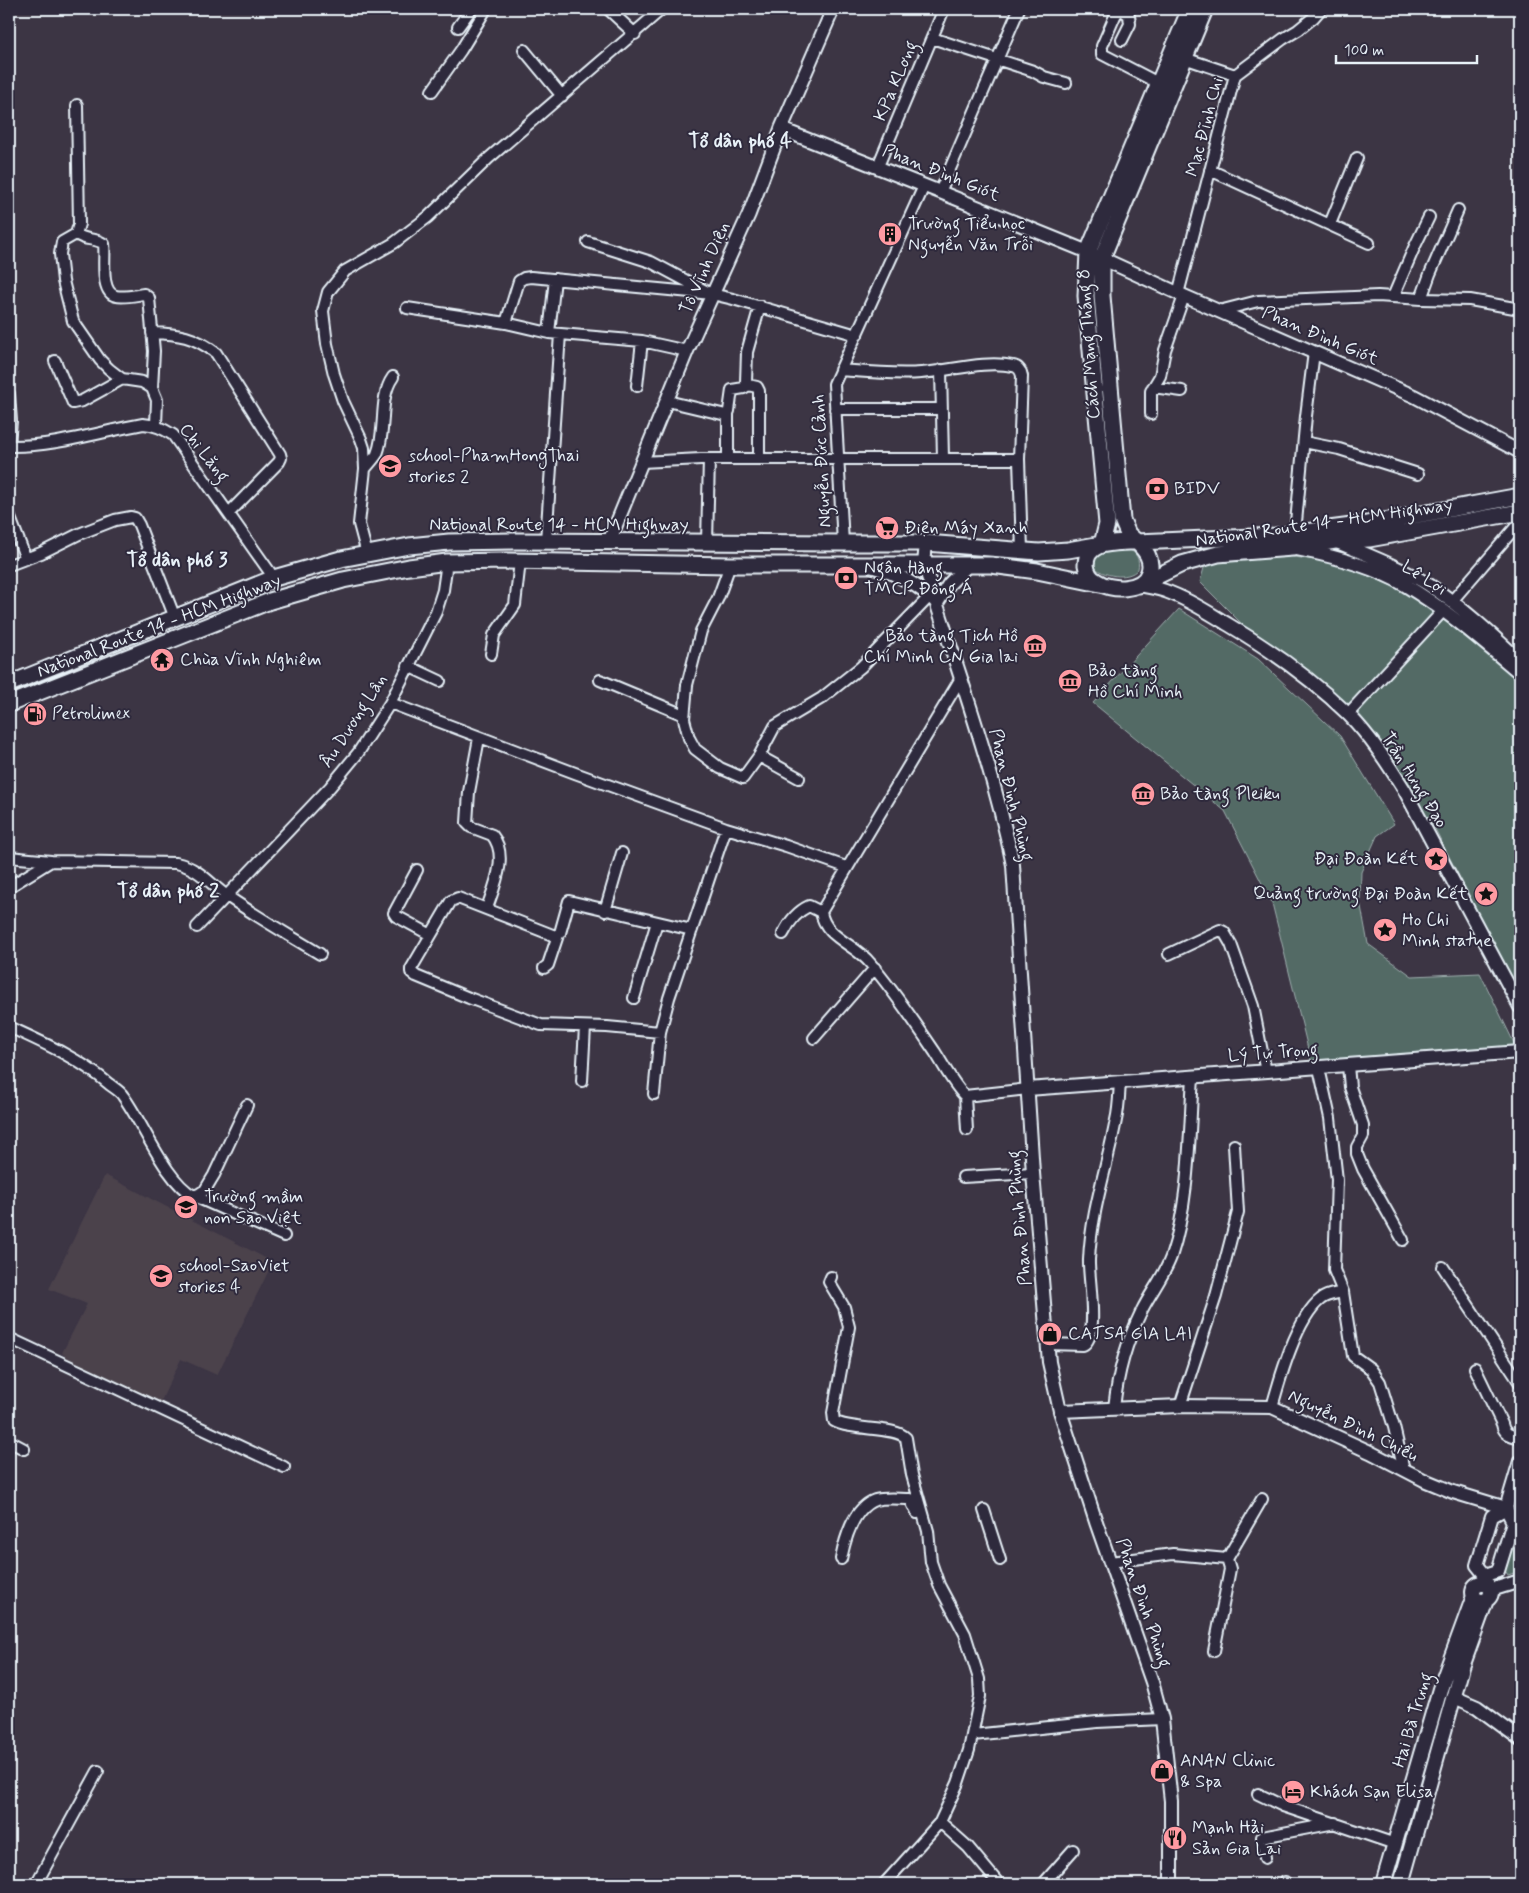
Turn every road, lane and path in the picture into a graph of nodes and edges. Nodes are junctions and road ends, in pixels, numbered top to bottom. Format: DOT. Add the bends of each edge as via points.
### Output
graph roads {
  1 [pos="471,9"];
  2 [pos="486,9"];
  3 [pos="608,9"];
  4 [pos="662,9"];
  5 [pos="833,9"];
  6 [pos="944,9"];
  7 [pos="1019,9"];
  8 [pos="1190,9"];
  9 [pos="1204,9"];
  10 [pos="1321,9"];
  11 [pos="458,27"];
  12 [pos="635,34"];
  13 [pos="932,38"];
  14 [pos="1122,40"];
  15 [pos="524,50"];
  16 [pos="1184,58"];
  17 [pos="997,59"];
  18 [pos="1235,75"];
  19 [pos="1066,83"];
  20 [pos="1158,83"];
  21 [pos="432,91"];
  22 [pos="562,96"];
  23 [pos="77,105"];
  24 [pos="781,130"];
  25 [pos="1357,158"];
  26 [pos="878,166"];
  27 [pos="1210,170"];
  28 [pos="924,186"];
  29 [pos="940,192"];
  30 [pos="1458,210"];
  31 [pos="1429,217"];
  32 [pos="1330,224"];
  33 [pos="76,234"];
  34 [pos="588,242"];
  35 [pos="1369,243"];
  36 [pos="1088,252"];
  37 [pos="1102,258"];
  38 [pos="555,279"];
  39 [pos="712,294"];
  40 [pos="1181,295"];
  41 [pos="1393,297"];
  42 [pos="1421,299"];
  43 [pos="760,306"];
  44 [pos="408,308"];
  45 [pos="1520,310"];
  46 [pos="1219,311"];
  47 [pos="506,323"];
  48 [pos="152,333"];
  49 [pos="555,333"];
  50 [pos="856,335"];
  51 [pos="642,341"];
  52 [pos="687,351"];
  53 [pos="1314,352"];
  54 [pos="54,361"];
  55 [pos="840,370"];
  56 [pos="941,370"];
  57 [pos="393,377"];
  58 [pos="122,379"];
  59 [pos="748,385"];
  60 [pos="637,386"];
  61 [pos="1153,387"];
  62 [pos="152,388"];
  63 [pos="1182,391"];
  64 [pos="9,394"];
  65 [pos="666,401"];
  66 [pos="836,409"];
  67 [pos="941,409"];
  68 [pos="728,414"];
  69 [pos="1151,414"];
  70 [pos="156,425"];
  71 [pos="1304,442"];
  72 [pos="9,445"];
  73 [pos="1520,452"];
  74 [pos="943,458"];
  75 [pos="710,459"];
  76 [pos="728,459"];
  77 [pos="759,459"];
  78 [pos="1019,459"];
  79 [pos="838,460"];
  80 [pos="641,462"];
  81 [pos="365,469"];
  82 [pos="1418,474"];
  83 [pos="1520,496"];
  84 [pos="1520,512"];
  85 [pos="229,513"];
  86 [pos="9,515"];
  87 [pos="1520,522"];
  88 [pos="1298,538"];
  89 [pos="546,541"];
  90 [pos="1335,541"];
  91 [pos="609,542"];
  92 [pos="707,542"];
  93 [pos="1136,542"];
  94 [pos="843,543"];
  95 [pos="926,544"];
  96 [pos="1102,544"];
  97 [pos="1022,551"];
  98 [pos="367,554"];
  99 [pos="26,559"];
  100 [pos="520,561"];
  101 [pos="446,562"];
  102 [pos="608,563"];
  103 [pos="862,564"];
  104 [pos="900,564"];
  105 [pos="924,564"];
  106 [pos="970,564"];
  107 [pos="9,565"];
  108 [pos="730,565"];
  109 [pos="274,578"];
  110 [pos="1100,584"];
  111 [pos="1139,586"];
  112 [pos="933,597"];
  113 [pos="1447,606"];
  114 [pos="175,618"];
  115 [pos="490,654"];
  116 [pos="1520,661"];
  117 [pos="408,666"];
  118 [pos="1520,673"];
  119 [pos="961,678"];
  120 [pos="600,680"];
  121 [pos="440,681"];
  122 [pos="13,682"];
  123 [pos="15,701"];
  124 [pos="390,703"];
  125 [pos="1348,714"];
  126 [pos="684,715"];
  127 [pos="479,738"];
  128 [pos="759,756"];
  129 [pos="799,778"];
  130 [pos="726,828"];
  131 [pos="622,852"];
  132 [pos="9,857"];
  133 [pos="51,861"];
  134 [pos="846,867"];
  135 [pos="417,870"];
  136 [pos="9,887"];
  137 [pos="227,896"];
  138 [pos="487,908"];
  139 [pos="605,911"];
  140 [pos="821,912"];
  141 [pos="657,922"];
  142 [pos="197,927"];
  143 [pos="692,930"];
  144 [pos="782,934"];
  145 [pos="431,935"];
  146 [pos="558,935"];
  147 [pos="320,954"];
  148 [pos="1169,954"];
  149 [pos="544,968"];
  150 [pos="874,968"];
  151 [pos="634,998"];
  152 [pos="1520,1007"];
  153 [pos="9,1027"];
  154 [pos="585,1027"];
  155 [pos="660,1032"];
  156 [pos="814,1038"];
  157 [pos="1520,1052"];
  158 [pos="1348,1066"];
  159 [pos="1319,1068"];
  160 [pos="1266,1072"];
  161 [pos="1193,1077"];
  162 [pos="582,1081"];
  163 [pos="1120,1082"];
  164 [pos="1028,1089"];
  165 [pos="654,1094"];
  166 [pos="965,1096"];
  167 [pos="247,1105"];
  168 [pos="967,1130"];
  169 [pos="1234,1145"];
  170 [pos="1033,1173"];
  171 [pos="963,1177"];
  172 [pos="194,1196"];
  173 [pos="284,1236"];
  174 [pos="1403,1240"];
  175 [pos="1443,1267"];
  176 [pos="831,1277"];
  177 [pos="1343,1292"];
  178 [pos="9,1338"];
  179 [pos="1048,1344"];
  180 [pos="1474,1368"];
  181 [pos="1520,1383"];
  182 [pos="1180,1406"];
  183 [pos="1272,1407"];
  184 [pos="1114,1408"];
  185 [pos="1060,1411"];
  186 [pos="1520,1438"];
  187 [pos="9,1441"];
  188 [pos="24,1448"];
  189 [pos="1520,1461"];
  190 [pos="284,1466"];
  191 [pos="1404,1470"];
  192 [pos="1262,1499"];
  193 [pos="1506,1508"];
  194 [pos="984,1510"];
  195 [pos="929,1552"];
  196 [pos="841,1559"];
  197 [pos="1227,1559"];
  198 [pos="1000,1560"];
  199 [pos="1110,1562"];
  200 [pos="1520,1581"];
  201 [pos="1484,1589"];
  202 [pos="1214,1651"];
  203 [pos="1456,1664"];
  204 [pos="1440,1689"];
  205 [pos="1454,1697"];
  206 [pos="1162,1719"];
  207 [pos="973,1735"];
  208 [pos="1520,1739"];
  209 [pos="98,1771"];
  210 [pos="1258,1794"];
  211 [pos="940,1822"];
  212 [pos="1336,1823"];
  213 [pos="1395,1844"];
  214 [pos="1072,1850"];
  215 [pos="1265,1858"];
  216 [pos="36,1884"];
  217 [pos="884,1884"];
  218 [pos="999,1884"];
  219 [pos="1043,1884"];
  220 [pos="1171,1884"];
  221 [pos="1383,1884"];
  222 [pos="1401,1884"];
  1 -- 11 [label="street"];
  2 -- 21 [label="street" via="462,50"];
  3 -- 12 [label="street"];
  4 -- 12 [label="street"];
  5 -- 24 [label="street, Tô Vĩnh Diện"];
  6 -- 13 [label="street, KPa KLơng"];
  7 -- 17 [label="street"];
  8 -- 20 [label="main road, Cách Mạng Tháng 8"];
  9 -- 16 [label="main road, Cách Mạng Tháng 8"];
  10 -- 18 [label="street, Mạc Đĩnh Chi" via="1298,30"];
  12 -- 22 [label="street"];
  13 -- 17 [label="street"];
  13 -- 26 [label="street, KPa KLơng"];
  14 -- 20 [label="street" via="1131,20 1122,10 1115,16 1102,46 1102,54"];
  15 -- 22 [label="street"];
  16 -- 18 [label="street"];
  16 -- 37 [label="main road, Cách Mạng Tháng 8"];
  17 -- 19 [label="street"];
  17 -- 29 [label="street"];
  18 -- 27 [label="street, Mạc Đĩnh Chi"];
  20 -- 36 [label="main road, Cách Mạng Tháng 8"];
  22 -- 81 [label="street" via="489,158 428,217 394,243 345,271 328,292 323,311 327,344 343,402 361,439"];
  23 -- 33 [label="street" via="79,224"];
  24 -- 26 [label="street, Phan Đình Giót"];
  24 -- 39 [label="street, Tô Vĩnh Diện" via="749,214"];
  25 -- 32 [label="street"];
  26 -- 28 [label="street, Phan Đình Giót"];
  27 -- 32 [label="street"];
  27 -- 40 [label="street, Mạc Đĩnh Chi"];
  28 -- 29 [label="street, Phan Đình Giót"];
  28 -- 50 [label="street, Nguyễn Đức Cảnh"];
  29 -- 36 [label="street, Phan Đình Giót"];
  30 -- 42 [label="street"];
  31 -- 41 [label="street"];
  32 -- 35 [label="street"];
  33 -- 48 [label="street" via="104,244 104,274 109,292 116,296 144,294 148,297"];
  33 -- 58 [label="street" via="64,240 60,247 71,315 100,360"];
  34 -- 39 [label="street" via="651,262"];
  36 -- 37 [label="street, Phan Đình Giót"];
  36 -- 96 [label="main road, Cách Mạng Tháng 8" via="1086,296 1107,524"];
  37 -- 40 [label="street, Phan Đình Giót"];
  37 -- 93 [label="main road, Cách Mạng Tháng 8" via="1102,296 1122,520"];
  38 -- 39 [label="street"];
  38 -- 47 [label="street" via="531,277 519,281"];
  38 -- 49 [label="street"];
  39 -- 43 [label="street"];
  39 -- 52 [label="street, Tô Vĩnh Diện"];
  40 -- 46 [label="street, Phan Đình Giót"];
  40 -- 61 [label="street, Mạc Đĩnh Chi" via="1160,376"];
  41 -- 42 [label="street"];
  41 -- 46 [label="street" via="1258,301"];
  42 -- 45 [label="street" via="1478,301"];
  43 -- 50 [label="street"];
  43 -- 59 [label="street" via="747,352"];
  44 -- 47 [label="street"];
  46 -- 53 [label="street, Phan Đình Giót"];
  47 -- 49 [label="street"];
  48 -- 62 [label="street"];
  48 -- 85 [label="street" via="192,338 216,353 280,454 279,462"];
  49 -- 51 [label="street"];
  49 -- 89 [label="street"];
  50 -- 55 [label="street, Nguyễn Đức Cảnh"];
  51 -- 52 [label="street"];
  51 -- 60 [label="street"];
  52 -- 65 [label="street, Tô Vĩnh Diện"];
  53 -- 71 [label="street"];
  53 -- 73 [label="street, Phan Đình Giót" via="1414,396"];
  54 -- 58 [label="street" via="73,403"];
  55 -- 56 [label="street" via="909,374"];
  55 -- 66 [label="street, Nguyễn Đức Cảnh" via="834,384"];
  56 -- 67 [label="street"];
  56 -- 78 [label="street" via="1011,366 1021,371"];
  57 -- 81 [label="street" via="387,388 380,444 376,456"];
  58 -- 62 [label="street" via="142,382"];
  59 -- 68 [label="street" via="732,390"];
  59 -- 77 [label="street" via="757,387 759,391"];
  61 -- 63 [label="street"];
  61 -- 69 [label="street, Mạc Đĩnh Chi"];
  62 -- 70 [label="street" via="157,400"];
  64 -- 72 [label="street"];
  65 -- 68 [label="street"];
  65 -- 80 [label="street, Tô Vĩnh Diện"];
  66 -- 67 [label="street"];
  66 -- 79 [label="street, Nguyễn Đức Cảnh"];
  67 -- 74 [label="street"];
  68 -- 76 [label="street"];
  70 -- 72 [label="street, Chi Lăng" via="143,424 54,442"];
  70 -- 85 [label="street, Chi Lăng" via="173,435"];
  71 -- 82 [label="street" via="1339,449"];
  71 -- 88 [label="street"];
  74 -- 78 [label="street"];
  74 -- 79 [label="street"];
  75 -- 76 [label="street"];
  75 -- 80 [label="street"];
  75 -- 92 [label="street"];
  76 -- 77 [label="street"];
  77 -- 79 [label="street"];
  78 -- 97 [label="street"];
  79 -- 94 [label="street, Nguyễn Đức Cảnh"];
  80 -- 91 [label="street, Tô Vĩnh Diện"];
  81 -- 98 [label="street" via="359,524"];
  83 -- 88 [label="main road, National Route 14 - HCM Highway"];
  84 -- 90 [label="main road, National Route 14 - HCM Highway" via="1369,539"];
  85 -- 109 [label="street, Chi Lăng"];
  86 -- 99 [label="street"];
  87 -- 113 [label="street"];
  88 -- 90 [label="main road"];
  88 -- 90 [label="main road, National Route 14 - HCM Highway"];
  88 -- 93 [label="main road, National Route 14 - HCM Highway" via="1268,536"];
  88 -- 111 [label="main road, National Route 14 - HCM Highway" via="1199,558"];
  88 -- 113 [label="street, Lê Lợi" via="1389,576"];
  89 -- 91 [label="main road, National Route 14 - HCM Highway"];
  89 -- 98 [label="main road, National Route 14 - HCM Highway" via="449,542"];
  90 -- 113 [label="street" via="1411,575"];
  91 -- 92 [label="main road, National Route 14 - HCM Highway"];
  91 -- 102 [label="main road"];
  92 -- 94 [label="main road, National Route 14 - HCM Highway"];
  93 -- 96 [label="main road"];
  93 -- 111 [label="main road" via="1147,552 1151,566 1145,581"];
  94 -- 95 [label="main road, National Route 14 - HCM Highway"];
  95 -- 97 [label="main road, National Route 14 - HCM Highway"];
  95 -- 105 [label="street, Phan Đình Phùng"];
  96 -- 97 [label="main road, National Route 14 - HCM Highway" via="1068,550"];
  96 -- 110 [label="main road" via="1091,550 1086,563 1090,575"];
  98 -- 109 [label="main road, National Route 14 - HCM Highway"];
  99 -- 107 [label="street"];
  99 -- 114 [label="street" via="115,520 135,518"];
  100 -- 101 [label="main road, National Route 14 - HCM Highway"];
  100 -- 102 [label="main road, National Route 14 - HCM Highway"];
  100 -- 115 [label="street" via="514,605 494,635"];
  101 -- 117 [label="street, Âu Dương Lân" via="443,590 436,612"];
  101 -- 123 [label="main road, National Route 14 - HCM Highway" via="343,580 270,601"];
  102 -- 108 [label="main road, National Route 14 - HCM Highway"];
  103 -- 104 [label="main road, National Route 14 - HCM Highway"];
  103 -- 108 [label="main road, National Route 14 - HCM Highway"];
  103 -- 112 [label="street" via="907,580"];
  104 -- 105 [label="main road, National Route 14 - HCM Highway"];
  104 -- 112 [label="street" via="912,571"];
  105 -- 106 [label="main road, National Route 14 - HCM Highway"];
  105 -- 112 [label="street, Phan Đình Phùng"];
  106 -- 110 [label="main road, National Route 14 - HCM Highway" via="1027,570"];
  106 -- 112 [label="street"];
  108 -- 126 [label="street" via="701,631"];
  109 -- 114 [label="main road, National Route 14 - HCM Highway"];
  110 -- 111 [label="main road" via="1123,588"];
  111 -- 125 [label="street, Trần Hưng Đạo" via="1167,591 1238,630 1314,684"];
  112 -- 119 [label="street, Phan Đình Phùng"];
  112 -- 128 [label="street" via="861,667 822,698 775,726"];
  113 -- 116 [label="street"];
  113 -- 118 [label="street, Lê Lợi"];
  113 -- 125 [label="street"];
  114 -- 122 [label="main road, National Route 14 - HCM Highway"];
  117 -- 121 [label="street"];
  117 -- 124 [label="street, Âu Dương Lân"];
  119 -- 134 [label="street"];
  119 -- 164 [label="street, Phan Đình Phùng" via="992,776 1012,865"];
  120 -- 126 [label="street"];
  122 -- 123 [label="main road"];
  124 -- 127 [label="street"];
  124 -- 137 [label="street, Âu Dương Lân" via="358,753 330,787"];
  125 -- 152 [label="street, Trần Hưng Đạo" via="1384,756 1405,791"];
  126 -- 128 [label="street" via="692,746 720,768 743,778"];
  127 -- 130 [label="street"];
  127 -- 138 [label="street" via="467,823 492,835 498,849 497,880"];
  128 -- 129 [label="street"];
  130 -- 134 [label="street"];
  130 -- 143 [label="street"];
  131 -- 139 [label="street"];
  132 -- 133 [label="street"];
  133 -- 136 [label="street"];
  133 -- 137 [label="street" via="184,864 194,868"];
  134 -- 140 [label="street"];
  135 -- 145 [label="street" via="394,913"];
  137 -- 142 [label="street, Âu Dương Lân"];
  137 -- 147 [label="street"];
  138 -- 145 [label="street" via="454,898"];
  138 -- 146 [label="street"];
  139 -- 141 [label="street"];
  139 -- 146 [label="street" via="570,901"];
  140 -- 144 [label="street" via="809,906 795,916"];
  140 -- 150 [label="street" via="828,929"];
  141 -- 143 [label="street"];
  141 -- 151 [label="street"];
  143 -- 155 [label="street"];
  145 -- 154 [label="street" via="411,969 414,975 541,1025"];
  146 -- 149 [label="street" via="548,965"];
  148 -- 160 [label="street" via="1220,930 1224,932 1232,944 1254,1006"];
  150 -- 156 [label="street"];
  150 -- 166 [label="street"];
  153 -- 172 [label="street" via="47,1044 96,1073 122,1095 171,1176"];
  154 -- 155 [label="street"];
  154 -- 162 [label="street"];
  155 -- 165 [label="street"];
  157 -- 158 [label="street, Lý Tự Trọng"];
  158 -- 159 [label="street, Lý Tự Trọng"];
  158 -- 174 [label="street" via="1350,1086 1363,1125 1358,1154 1363,1169"];
  159 -- 160 [label="street, Lý Tự Trọng"];
  159 -- 177 [label="street" via="1330,1118 1337,1180 1334,1270"];
  160 -- 161 [label="street, Lý Tự Trọng"];
  161 -- 163 [label="street, Lý Tự Trọng"];
  161 -- 184 [label="street" via="1181,1218 1168,1263 1142,1310 1122,1359"];
  163 -- 164 [label="street, Lý Tự Trọng"];
  163 -- 179 [label="street" via="1117,1118 1100,1184 1090,1243 1092,1328 1089,1339 1083,1345"];
  164 -- 166 [label="street"];
  164 -- 170 [label="street, Phan Đình Phùng"];
  166 -- 168 [label="street"];
  167 -- 172 [label="street" via="214,1176 205,1190"];
  169 -- 182 [label="street" via="1238,1212 1216,1296"];
  170 -- 171 [label="street"];
  170 -- 179 [label="street, Phan Đình Phùng"];
  172 -- 173 [label="street"];
  175 -- 181 [label="street"];
  176 -- 195 [label="street" via="830,1282 844,1307 849,1328 834,1421 898,1433 906,1438 912,1475 928,1531"];
  177 -- 183 [label="street" via="1322,1299 1308,1314 1284,1364"];
  177 -- 191 [label="street" via="1353,1356 1371,1369 1380,1382"];
  178 -- 190 [label="street"];
  179 -- 185 [label="street, Phan Đình Phùng"];
  180 -- 186 [label="street" via="1503,1430"];
  182 -- 183 [label="street, Nguyễn Đình Chiểu"];
  182 -- 184 [label="street, Nguyễn Đình Chiểu"];
  183 -- 191 [label="street, Nguyễn Đình Chiểu"];
  184 -- 185 [label="street, Nguyễn Đình Chiểu"];
  185 -- 199 [label="street, Phan Đình Phùng"];
  187 -- 188 [label="street"];
  189 -- 193 [label="street"];
  191 -- 193 [label="street, Nguyễn Đình Chiểu" via="1453,1492"];
  192 -- 197 [label="street"];
  193 -- 201 [label="street" via="1513,1522 1498,1571"];
  193 -- 201 [label="street" via="1492,1516 1477,1565"];
  194 -- 198 [label="street"];
  195 -- 196 [label="street" via="912,1500 885,1498 875,1500 859,1513 847,1536"];
  195 -- 207 [label="street" via="939,1585 966,1634 979,1679 980,1696"];
  197 -- 199 [label="street" via="1173,1554"];
  197 -- 202 [label="street" via="1230,1569"];
  199 -- 206 [label="street, Phan Đình Phùng"];
  200 -- 201 [label="street"];
  201 -- 203 [label="main road, Hai Bà Trưng"];
  203 -- 204 [label="main road, Hai Bà Trưng"];
  203 -- 205 [label="main road"];
  204 -- 205 [label="main road"];
  204 -- 213 [label="main road, Hai Bà Trưng"];
  205 -- 208 [label="street" via="1477,1707"];
  205 -- 222 [label="main road"];
  206 -- 207 [label="street"];
  206 -- 220 [label="street, Phan Đình Phùng" via="1171,1801"];
  207 -- 211 [label="street" via="958,1783"];
  209 -- 216 [label="street"];
  210 -- 212 [label="street" via="1276,1804"];
  211 -- 217 [label="street"];
  211 -- 218 [label="street" via="968,1847"];
  212 -- 213 [label="street"];
  212 -- 215 [label="street" via="1262,1837"];
  213 -- 221 [label="main road, Hai Bà Trưng"];
  214 -- 219 [label="street"];
}
